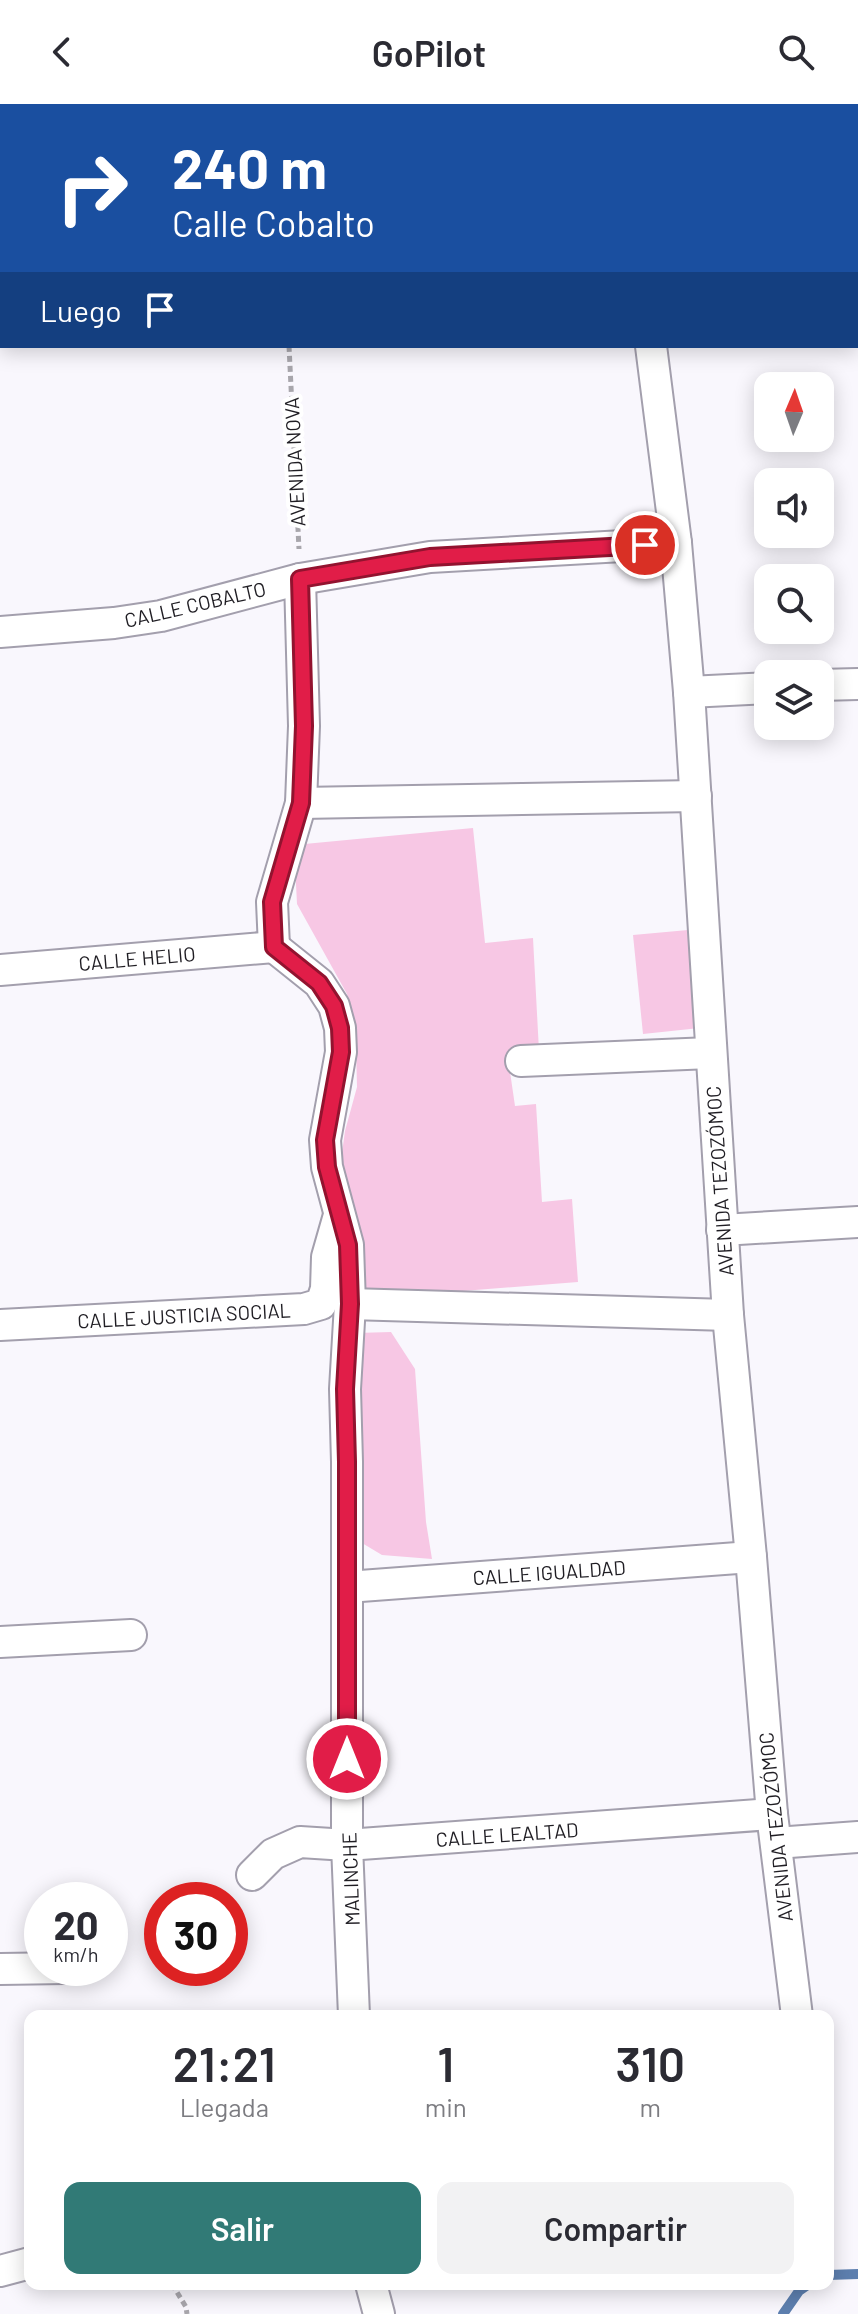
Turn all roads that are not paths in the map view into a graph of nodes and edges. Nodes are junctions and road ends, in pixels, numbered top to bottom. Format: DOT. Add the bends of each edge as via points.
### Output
graph roads {
  1 [pos="651,348"];
  2 [pos="676,543"];
  3 [pos="300,579"];
  4 [pos="0,632"];
  5 [pos="858,684"];
  6 [pos="834,685"];
  7 [pos="754,689"];
  8 [pos="689,692"];
  9 [pos="696,796"];
  10 [pos="301,803"];
  11 [pos="274,947"];
  12 [pos="0,970"];
  13 [pos="710,1053"];
  14 [pos="521,1061"];
  15 [pos="340,1211"];
  16 [pos="858,1222"];
  17 [pos="722,1230"];
  18 [pos="350,1304"];
  19 [pos="728,1315"];
  20 [pos="0,1325"];
  21 [pos="751,1557"];
  22 [pos="347,1587"];
  23 [pos="131,1635"];
  24 [pos="0,1642"];
  25 [pos="774,1829"];
  26 [pos="858,1837"];
  27 [pos="347,1845"];
  28 [pos="252,1875"];
  29 [pos="0,1969"];
  30 [pos="24,1969"];
  31 [pos="354,2010"];
  32 [pos="796,2010"];
  33 [pos="24,2265"];
  34 [pos="0,2271"];
  35 [pos="373,2290"];
  36 [pos="379,2314"];
  1 -- 2 [label="street, AVENIDA TEZOZÓMOC"];
  2 -- 3 [label="street, CALLE COBALTO" via="430,557"];
  2 -- 8 [label="street, AVENIDA TEZOZÓMOC"];
  3 -- 4 [label="street, CALLE COBALTO" via="161,616"];
  3 -- 10 [label="street"];
  5 -- 6 [label="street"];
  7 -- 8 [label="street"];
  8 -- 9 [label="street, AVENIDA TEZOZÓMOC"];
  9 -- 10 [label="street"];
  9 -- 13 [label="street, AVENIDA TEZOZÓMOC"];
  10 -- 11 [label="street" via="272,902"];
  11 -- 12 [label="street, CALLE HELIO"];
  11 -- 15 [label="street, MALINCHE" via="319,983 340,1028 341,1052 325,1140"];
  13 -- 14 [label="street"];
  13 -- 17 [label="street, AVENIDA TEZOZÓMOC"];
  15 -- 18 [label="street, MALINCHE" via="348,1245"];
  15 -- 20 [label="street, CALLE JUSTICIA SOCIAL" via="321,1304"];
  16 -- 17 [label="street"];
  17 -- 19 [label="street, AVENIDA TEZOZÓMOC"];
  18 -- 19 [label="street"];
  18 -- 22 [label="street, MALINCHE" via="345,1389"];
  19 -- 21 [label="street, AVENIDA TEZOZÓMOC"];
  21 -- 22 [label="street, CALLE IGUALDAD"];
  21 -- 25 [label="street, AVENIDA TEZOZÓMOC"];
  22 -- 27 [label="street, MALINCHE"];
  23 -- 24 [label="street"];
  25 -- 26 [label="street, CALLE LEALTAD"];
  25 -- 27 [label="street, CALLE LEALTAD"];
  25 -- 32 [label="street, AVENIDA TEZOZÓMOC"];
  27 -- 28 [label="street, CALLE LEALTAD" via="300,1842 273,1854"];
  27 -- 31 [label="street, MALINCHE"];
  29 -- 30 [label="street"];
  33 -- 34 [label="street"];
  35 -- 36 [label="street"];
}
